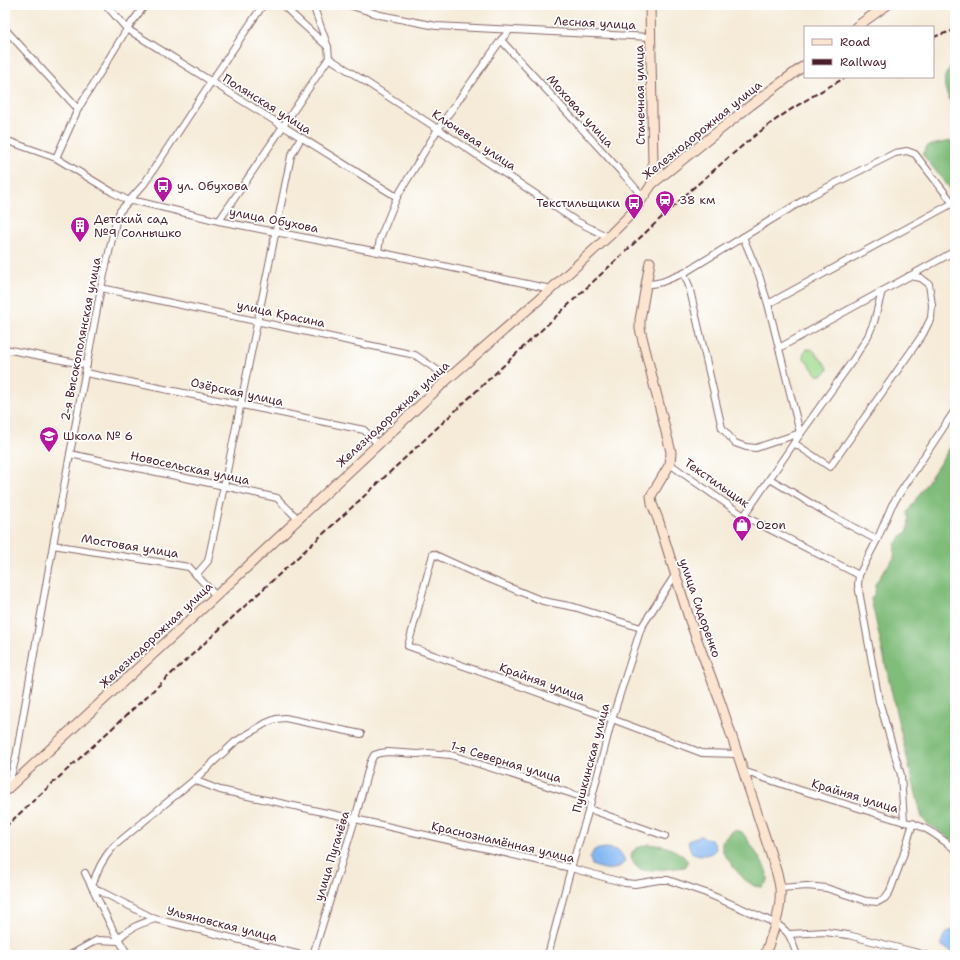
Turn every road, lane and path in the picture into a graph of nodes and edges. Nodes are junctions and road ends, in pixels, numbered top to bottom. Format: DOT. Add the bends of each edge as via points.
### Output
graph roads {
  1 [pos="106,5"];
  2 [pos="145,5"];
  3 [pos="263,5"];
  4 [pos="283,5"];
  5 [pos="313,5"];
  6 [pos="349,5"];
  7 [pos="650,5"];
  8 [pos="887,5"];
  9 [pos="857,26"];
  10 [pos="5,29"];
  11 [pos="127,29"];
  12 [pos="510,30"];
  13 [pos="651,37"];
  14 [pos="500,40"];
  15 [pos="328,48"];
  16 [pos="329,58"];
  17 [pos="804,66"];
  18 [pos="211,82"];
  19 [pos="78,109"];
  20 [pos="283,126"];
  21 [pos="438,129"];
  22 [pos="301,138"];
  23 [pos="5,140"];
  24 [pos="56,158"];
  25 [pos="652,184"];
  26 [pos="396,197"];
  27 [pos="643,197"];
  28 [pos="129,201"];
  29 [pos="954,205"];
  30 [pos="219,221"];
  31 [pos="276,232"];
  32 [pos="608,237"];
  33 [pos="743,237"];
  34 [pos="955,251"];
  35 [pos="378,252"];
  36 [pos="650,262"];
  37 [pos="684,273"];
  38 [pos="909,276"];
  39 [pos="646,284"];
  40 [pos="101,288"];
  41 [pos="551,289"];
  42 [pos="882,291"];
  43 [pos="768,304"];
  44 [pos="257,321"];
  45 [pos="779,348"];
  46 [pos="5,349"];
  47 [pos="87,365"];
  48 [pos="86,372"];
  49 [pos="449,378"];
  50 [pos="240,404"];
  51 [pos="955,410"];
  52 [pos="800,433"];
  53 [pos="794,443"];
  54 [pos="378,444"];
  55 [pos="70,454"];
  56 [pos="670,464"];
  57 [pos="770,479"];
  58 [pos="224,486"];
  59 [pos="744,516"];
  60 [pos="298,519"];
  61 [pos="877,540"];
  62 [pos="53,545"];
  63 [pos="196,575"];
  64 [pos="675,575"];
  65 [pos="859,575"];
  66 [pos="216,596"];
  67 [pos="641,628"];
  68 [pos="612,719"];
  69 [pos="361,734"];
  70 [pos="737,754"];
  71 [pos="370,763"];
  72 [pos="743,771"];
  73 [pos="194,780"];
  74 [pos="6,790"];
  75 [pos="591,800"];
  76 [pos="589,810"];
  77 [pos="355,819"];
  78 [pos="904,822"];
  79 [pos="913,823"];
  80 [pos="665,836"];
  81 [pos="955,849"];
  82 [pos="571,868"];
  83 [pos="85,874"];
  84 [pos="92,888"];
  85 [pos="780,888"];
  86 [pos="155,919"];
  87 [pos="775,923"];
  88 [pos="789,934"];
  89 [pos="119,940"];
  90 [pos="70,955"];
  91 [pos="128,955"];
  92 [pos="301,955"];
  93 [pos="313,955"];
  94 [pos="548,955"];
  95 [pos="765,955"];
  96 [pos="797,955"];
  97 [pos="926,955"];
  1 -- 11 [label="street, Полянская улица"];
  2 -- 11 [label="street"];
  3 -- 18 [label="street, 2-я Высокополянская улица"];
  4 -- 15 [label="street"];
  5 -- 15 [label="street"];
  6 -- 12 [label="street, Лесная улица" via="380,15 436,26"];
  7 -- 13 [label="street, Стачечная улица"];
  8 -- 9 [label="street"];
  10 -- 19 [label="street"];
  11 -- 18 [label="street, Полянская улица"];
  11 -- 19 [label="street"];
  12 -- 13 [label="street, Лесная улица"];
  12 -- 14 [label="street"];
  13 -- 25 [label="street, Стачечная улица"];
  14 -- 21 [label="street"];
  14 -- 27 [label="street, Моховая улица"];
  15 -- 16 [label="street"];
  16 -- 20 [label="street"];
  16 -- 21 [label="street, Ключевая улица"];
  17 -- 25 [label="street, Железнодорожная улица"];
  18 -- 20 [label="street, Полянская улица"];
  18 -- 28 [label="street, 2-я Высокополянская улица" via="144,184"];
  19 -- 24 [label="street"];
  20 -- 22 [label="street, Полянская улица"];
  20 -- 30 [label="street"];
  21 -- 26 [label="street"];
  21 -- 32 [label="street, Ключевая улица" via="576,221"];
  22 -- 26 [label="street, Полянская улица"];
  22 -- 31 [label="street" via="291,156"];
  23 -- 24 [label="street, улица Обухова"];
  24 -- 28 [label="street, улица Обухова"];
  25 -- 27 [label="street, Железнодорожная улица"];
  26 -- 35 [label="street" via="380,238"];
  27 -- 32 [label="street, Железнодорожная улица" via="634,211"];
  28 -- 30 [label="street, улица Обухова"];
  28 -- 40 [label="street, 2-я Высокополянская улица" via="120,211 116,221"];
  29 -- 33 [label="street" via="915,154 907,151 895,153 812,195"];
  29 -- 43 [label="street"];
  30 -- 31 [label="street, улица Обухова"];
  31 -- 35 [label="street, улица Обухова"];
  31 -- 44 [label="street"];
  32 -- 41 [label="street, Железнодорожная улица"];
  33 -- 37 [label="street"];
  33 -- 43 [label="street"];
  34 -- 38 [label="street"];
  35 -- 41 [label="street, улица Обухова"];
  36 -- 39 [label="street"];
  37 -- 39 [label="street" via="662,282"];
  37 -- 52 [label="street" via="722,428 735,443 756,448"];
  38 -- 42 [label="street"];
  38 -- 53 [label="street" via="921,278 929,284 932,318 923,334 830,467"];
  39 -- 56 [label="street" via="640,329 671,452"];
  40 -- 44 [label="street, улица Красина"];
  40 -- 47 [label="street, 2-я Высокополянская улица"];
  41 -- 49 [label="street, Железнодорожная улица"];
  42 -- 45 [label="street"];
  42 -- 52 [label="street" via="868,336"];
  43 -- 45 [label="street"];
  44 -- 49 [label="street, улица Красина" via="415,355"];
  44 -- 50 [label="street"];
  45 -- 52 [label="street"];
  46 -- 47 [label="street"];
  47 -- 48 [label="street, 2-я Высокополянская улица"];
  48 -- 50 [label="street, Озёрская улица"];
  48 -- 55 [label="street, 2-я Высокополянская улица"];
  49 -- 54 [label="street, Железнодорожная улица"];
  50 -- 54 [label="street, Озёрская улица" via="364,430"];
  50 -- 58 [label="street"];
  51 -- 61 [label="street" via="892,505"];
  52 -- 53 [label="street"];
  53 -- 57 [label="street"];
  54 -- 60 [label="street, Железнодорожная улица"];
  55 -- 58 [label="street, Новосельская улица"];
  55 -- 62 [label="street, 2-я Высокополянская улица"];
  56 -- 59 [label="street, Текстильщик"];
  56 -- 64 [label="street, улица Сидоренко" via="651,496"];
  57 -- 59 [label="street"];
  57 -- 61 [label="street"];
  58 -- 60 [label="street, Новосельская улица" via="277,498"];
  58 -- 63 [label="street" via="208,561"];
  59 -- 65 [label="street, Текстильщик"];
  60 -- 66 [label="street, Железнодорожная улица"];
  61 -- 65 [label="street"];
  62 -- 63 [label="street, Мостовая улица" via="189,567"];
  62 -- 74 [label="street, 2-я Высокополянская улица" via="16,757"];
  63 -- 66 [label="street, Мостовая улица"];
  64 -- 67 [label="street, Пушкинская улица"];
  64 -- 70 [label="street, улица Сидоренко"];
  65 -- 78 [label="street" via="858,585 880,701 901,775"];
  66 -- 74 [label="street, Железнодорожная улица"];
  67 -- 68 [label="street, Пушкинская улица"];
  67 -- 68 [label="street, Крайняя улица" via="574,607 543,601 433,554 408,646"];
  68 -- 70 [label="street, Крайняя улица" via="702,753"];
  68 -- 75 [label="street, Пушкинская улица"];
  69 -- 73 [label="street" via="285,718 276,719 235,742"];
  70 -- 72 [label="street, улица Сидоренко"];
  71 -- 75 [label="street, 1-я Северная улица" via="374,756 388,752 451,755"];
  71 -- 77 [label="street, улица Пугачёва"];
  72 -- 78 [label="street, Крайняя улица"];
  72 -- 85 [label="street, улица Сидоренко"];
  73 -- 77 [label="street, Краснознамённая улица" via="220,790"];
  73 -- 84 [label="street" via="114,846 95,876"];
  75 -- 76 [label="street, Пушкинская улица"];
  76 -- 80 [label="street"];
  76 -- 82 [label="street, Пушкинская улица"];
  77 -- 82 [label="street, Краснознамённая улица"];
  77 -- 93 [label="street, улица Пугачёва"];
  78 -- 79 [label="street, Крайняя улица"];
  79 -- 81 [label="street, Крайняя улица"];
  79 -- 85 [label="street" via="890,891 878,902 866,901 826,888"];
  82 -- 87 [label="street, Краснознамённая улица" via="625,883 668,880 706,893"];
  82 -- 94 [label="street, Пушкинская улица"];
  83 -- 84 [label="street"];
  84 -- 86 [label="street"];
  84 -- 89 [label="street"];
  85 -- 87 [label="street, улица Сидоренко"];
  86 -- 89 [label="street, Ульяновская улица" via="139,924"];
  86 -- 92 [label="street, Ульяновская улица"];
  87 -- 88 [label="street"];
  87 -- 95 [label="street, улица Сидоренко"];
  88 -- 96 [label="street"];
  88 -- 97 [label="street" via="825,932 848,935"];
  89 -- 90 [label="street" via="97,940"];
  89 -- 91 [label="street"];
}
